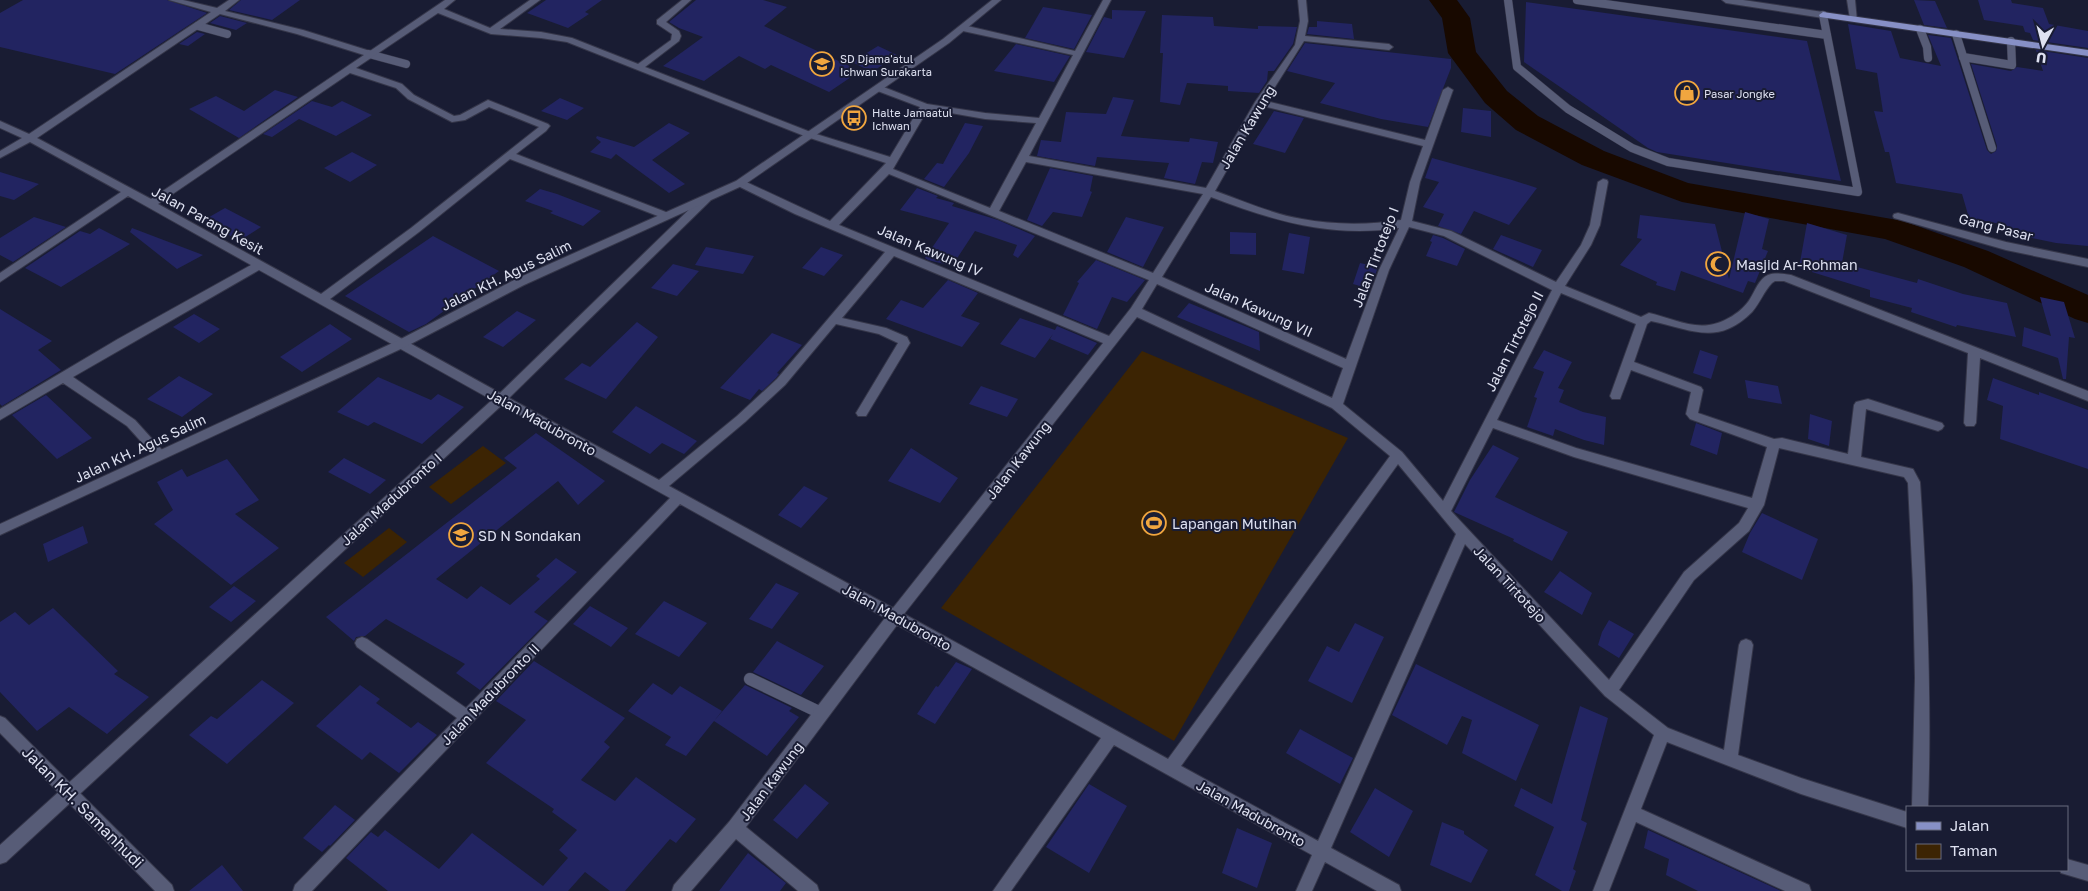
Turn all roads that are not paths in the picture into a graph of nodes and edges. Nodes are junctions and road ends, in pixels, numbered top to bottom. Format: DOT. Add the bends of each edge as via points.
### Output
graph roads {
  1 [pos="173,0"];
  2 [pos="235,0"];
  3 [pos="451,0"];
  4 [pos="536,0"];
  5 [pos="688,0"];
  6 [pos="997,0"];
  7 [pos="1107,0"];
  8 [pos="1302,0"];
  9 [pos="1508,0"];
  10 [pos="1577,0"];
  11 [pos="1726,0"];
  12 [pos="1852,0"];
  13 [pos="1740,1"];
  14 [pos="437,9"];
  15 [pos="220,11"];
  16 [pos="1822,14"];
  17 [pos="1854,19"];
  18 [pos="198,26"];
  19 [pos="963,28"];
  20 [pos="1920,28"];
  21 [pos="491,31"];
  22 [pos="227,34"];
  23 [pos="1956,34"];
  24 [pos="1827,35"];
  25 [pos="1301,38"];
  26 [pos="2010,41"];
  27 [pos="1389,47"];
  28 [pos="2088,53"];
  29 [pos="369,54"];
  30 [pos="1079,54"];
  31 [pos="1963,57"];
  32 [pos="1928,58"];
  33 [pos="406,64"];
  34 [pos="639,67"];
  35 [pos="349,69"];
  36 [pos="878,88"];
  37 [pos="1448,90"];
  38 [pos="1260,102"];
  39 [pos="924,106"];
  40 [pos="1042,121"];
  41 [pos="0,124"];
  42 [pos="810,134"];
  43 [pos="30,138"];
  44 [pos="1429,144"];
  45 [pos="1992,148"];
  46 [pos="509,155"];
  47 [pos="0,156"];
  48 [pos="1023,158"];
  49 [pos="889,165"];
  50 [pos="1602,182"];
  51 [pos="740,183"];
  52 [pos="128,192"];
  53 [pos="1209,192"];
  54 [pos="706,199"];
  55 [pos="151,204"];
  56 [pos="993,213"];
  57 [pos="668,216"];
  58 [pos="1898,216"];
  59 [pos="1406,223"];
  60 [pos="831,226"];
  61 [pos="892,251"];
  62 [pos="2088,263"];
  63 [pos="259,265"];
  64 [pos="0,278"];
  65 [pos="1156,278"];
  66 [pos="1558,288"];
  67 [pos="323,299"];
  68 [pos="1135,311"];
  69 [pos="835,320"];
  70 [pos="1642,322"];
  71 [pos="1111,342"];
  72 [pos="400,344"];
  73 [pos="1974,352"];
  74 [pos="1626,364"];
  75 [pos="1350,366"];
  76 [pos="64,377"];
  77 [pos="1616,396"];
  78 [pos="2088,396"];
  79 [pos="501,400"];
  80 [pos="1336,405"];
  81 [pos="862,413"];
  82 [pos="0,415"];
  83 [pos="1490,422"];
  84 [pos="1970,423"];
  85 [pos="1938,426"];
  86 [pos="1774,444"];
  87 [pos="159,454"];
  88 [pos="1398,455"];
  89 [pos="1854,459"];
  90 [pos="659,486"];
  91 [pos="679,497"];
  92 [pos="1757,505"];
  93 [pos="1444,512"];
  94 [pos="0,530"];
  95 [pos="1463,533"];
  96 [pos="894,616"];
  97 [pos="362,643"];
  98 [pos="1746,644"];
  99 [pos="750,679"];
  100 [pos="1610,692"];
  101 [pos="821,713"];
  102 [pos="468,718"];
  103 [pos="0,723"];
  104 [pos="1663,733"];
  105 [pos="1112,736"];
  106 [pos="1730,760"];
  107 [pos="1170,768"];
  108 [pos="70,792"];
  109 [pos="1920,806"];
  110 [pos="1631,812"];
  111 [pos="1906,820"];
  112 [pos="735,828"];
  113 [pos="1321,852"];
  114 [pos="0,856"];
  115 [pos="2068,867"];
  116 [pos="2088,873"];
  117 [pos="166,891"];
  118 [pos="302,891"];
  119 [pos="680,891"];
  120 [pos="810,891"];
  121 [pos="1001,891"];
  122 [pos="1304,891"];
  123 [pos="1393,891"];
  124 [pos="1601,891"];
  125 [pos="1803,891"];
  1 -- 15 [label="street"];
  2 -- 15 [label="street"];
  3 -- 14 [label="street"];
  4 -- 21 [label="street"];
  5 -- 34 [label="street" via="660,22 676,33 675,41"];
  6 -- 19 [label="street, Jalan KH. Agus Salim"];
  7 -- 30 [label="street"];
  8 -- 25 [label="street, Jalan Kawung" via="1304,22"];
  9 -- 24 [label="lane" via="1517,67 1568,109 1632,148 1668,162 1858,192"];
  10 -- 24 [label="lane"];
  11 -- 13 [label="street"];
  12 -- 17 [label="street"];
  13 -- 16 [label="street"];
  14 -- 21 [label="street, Jalan Kawung VII"];
  14 -- 29 [label="street"];
  15 -- 18 [label="street"];
  15 -- 29 [label="street"];
  16 -- 17 [label="main road"];
  16 -- 24 [label="lane"];
  17 -- 20 [label="main road"];
  18 -- 22 [label="lane"];
  18 -- 43 [label="street"];
  19 -- 30 [label="street"];
  19 -- 36 [label="street, Jalan KH. Agus Salim"];
  20 -- 23 [label="main road"];
  20 -- 32 [label="lane"];
  21 -- 34 [label="street, Jalan Kawung VII" via="569,40"];
  23 -- 26 [label="main road"];
  23 -- 31 [label="lane"];
  25 -- 27 [label="street"];
  25 -- 38 [label="street, Jalan Kawung" via="1300,45"];
  26 -- 28 [label="main road"];
  26 -- 31 [label="lane" via="2012,64"];
  29 -- 33 [label="lane"];
  29 -- 35 [label="street"];
  30 -- 40 [label="street"];
  31 -- 45 [label="lane"];
  34 -- 42 [label="street, Jalan Kawung VII"];
  35 -- 46 [label="street" via="402,88 410,97 452,119 462,118 482,105 492,103 545,126"];
  35 -- 55 [label="street"];
  36 -- 39 [label="street"];
  36 -- 42 [label="street, Jalan KH. Agus Salim"];
  37 -- 44 [label="street, Jalan Tirtotejo I"];
  38 -- 44 [label="street"];
  38 -- 53 [label="street, Jalan Kawung"];
  39 -- 40 [label="street"];
  39 -- 49 [label="street"];
  40 -- 48 [label="street"];
  41 -- 43 [label="street, Jalan Parang Kesit"];
  42 -- 49 [label="street, Jalan Kawung VII"];
  42 -- 51 [label="street, Jalan KH. Agus Salim"];
  43 -- 47 [label="street"];
  43 -- 52 [label="street, Jalan Parang Kesit"];
  44 -- 59 [label="street, Jalan Tirtotejo I" via="1415,182"];
  46 -- 57 [label="street"];
  46 -- 67 [label="street"];
  48 -- 53 [label="street"];
  48 -- 56 [label="street"];
  49 -- 56 [label="street, Jalan Kawung VII"];
  49 -- 60 [label="street"];
  50 -- 66 [label="street, Jalan Tirtotejo II" via="1596,225"];
  51 -- 54 [label="street, Jalan KH. Agus Salim"];
  51 -- 60 [label="street, Jalan Kawung IV"];
  52 -- 55 [label="street, Jalan Parang Kesit"];
  52 -- 64 [label="street"];
  53 -- 59 [label="street" via="1264,213 1303,223 1386,226"];
  53 -- 65 [label="street, Jalan Kawung"];
  54 -- 57 [label="street, Jalan KH. Agus Salim"];
  54 -- 79 [label="street, Jalan Madubronto I"];
  55 -- 63 [label="street, Jalan Parang Kesit"];
  56 -- 65 [label="street, Jalan Kawung VII"];
  57 -- 72 [label="street, Jalan KH. Agus Salim" via="520,282"];
  58 -- 62 [label="street, Gang Pasar" via="2006,246"];
  59 -- 66 [label="street" via="1461,238"];
  59 -- 75 [label="street, Jalan Tirtotejo I" via="1384,270"];
  60 -- 61 [label="street, Jalan Kawung IV"];
  61 -- 69 [label="street"];
  61 -- 71 [label="street, Jalan Kawung IV"];
  63 -- 67 [label="street, Jalan Parang Kesit"];
  63 -- 76 [label="street"];
  65 -- 68 [label="street, Jalan Kawung"];
  65 -- 75 [label="street, Jalan Kawung VII"];
  66 -- 70 [label="street"];
  66 -- 83 [label="street, Jalan Tirtotejo II"];
  67 -- 72 [label="street, Jalan Parang Kesit"];
  68 -- 71 [label="street, Jalan Kawung"];
  68 -- 80 [label="street, Jalan Tirtotejo"];
  69 -- 81 [label="street" via="882,331 904,343"];
  69 -- 90 [label="street" via="781,382"];
  70 -- 73 [label="street" via="1649,317 1690,329 1717,328 1749,308 1765,284 1778,277 1791,279"];
  70 -- 74 [label="street"];
  71 -- 96 [label="street, Jalan Kawung"];
  72 -- 79 [label="street, Jalan Madubronto"];
  72 -- 87 [label="street, Jalan KH. Agus Salim"];
  73 -- 78 [label="street"];
  73 -- 84 [label="street"];
  74 -- 77 [label="street"];
  74 -- 86 [label="street" via="1697,390 1694,416"];
  75 -- 80 [label="street, Jalan Tirtotejo I"];
  76 -- 82 [label="street"];
  76 -- 87 [label="street" via="131,423"];
  79 -- 90 [label="street, Jalan Madubronto"];
  79 -- 108 [label="street, Jalan Madubronto I"];
  80 -- 88 [label="street, Jalan Tirtotejo"];
  83 -- 92 [label="street" via="1574,452"];
  83 -- 93 [label="street, Jalan Tirtotejo II"];
  85 -- 89 [label="street" via="1868,404 1860,405"];
  86 -- 89 [label="street"];
  86 -- 92 [label="street"];
  87 -- 94 [label="street, Jalan KH. Agus Salim"];
  88 -- 93 [label="street, Jalan Tirtotejo"];
  88 -- 107 [label="street"];
  89 -- 109 [label="street" via="1908,473 1914,482 1922,678"];
  90 -- 91 [label="street, Jalan Madubronto"];
  91 -- 96 [label="street, Jalan Madubronto"];
  91 -- 102 [label="street, Jalan Madubronto II"];
  92 -- 100 [label="street" via="1744,526 1689,576"];
  93 -- 95 [label="street, Jalan Tirtotejo"];
  95 -- 100 [label="street, Jalan Tirtotejo"];
  95 -- 113 [label="street"];
  96 -- 101 [label="street, Jalan Kawung"];
  96 -- 105 [label="street, Jalan Madubronto"];
  97 -- 102 [label="street"];
  98 -- 106 [label="street"];
  99 -- 101 [label="lane"];
  100 -- 104 [label="street, Jalan Tirtotejo"];
  101 -- 112 [label="street, Jalan Kawung"];
  102 -- 118 [label="street, Jalan Madubronto II"];
  103 -- 108 [label="street, Jalan KH. Samanhudi"];
  104 -- 106 [label="street, Jalan Tirtotejo"];
  104 -- 110 [label="street"];
  105 -- 107 [label="street, Jalan Madubronto"];
  105 -- 121 [label="street"];
  106 -- 111 [label="street, Jalan Tirtotejo"];
  107 -- 113 [label="street, Jalan Madubronto"];
  108 -- 114 [label="street, Jalan Madubronto I"];
  108 -- 117 [label="street, Jalan KH. Samanhudi"];
  110 -- 124 [label="street"];
  110 -- 125 [label="street"];
  112 -- 119 [label="street, Jalan Kawung"];
  112 -- 120 [label="street"];
  113 -- 122 [label="street"];
  113 -- 123 [label="street, Jalan Madubronto"];
  115 -- 116 [label="street"];
}
